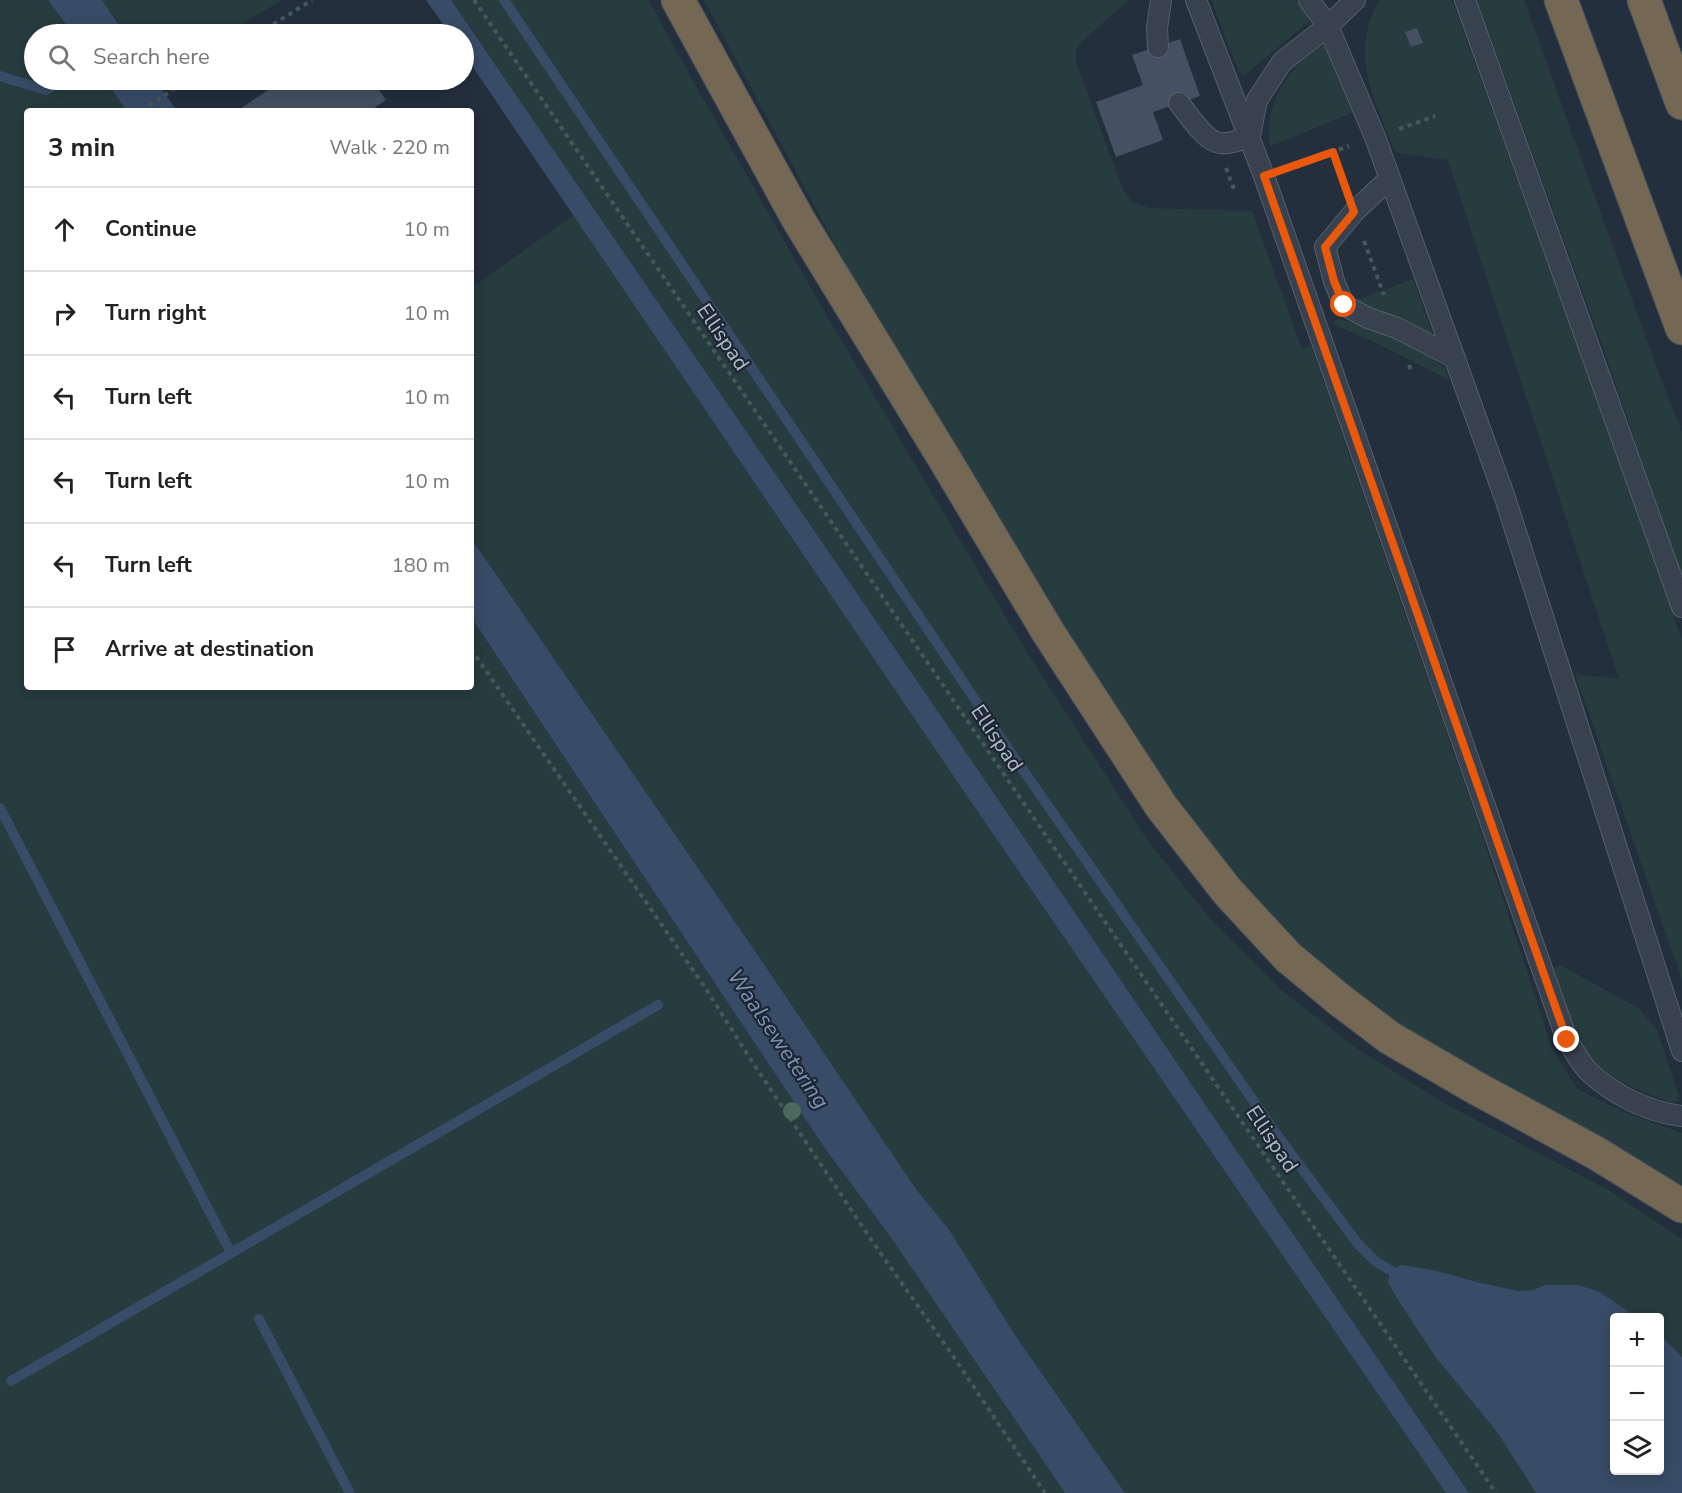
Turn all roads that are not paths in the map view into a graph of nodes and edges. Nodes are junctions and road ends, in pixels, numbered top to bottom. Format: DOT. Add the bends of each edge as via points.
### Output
graph roads {
  1 [pos="678,0"];
  2 [pos="1161,0"];
  3 [pos="1196,0"];
  4 [pos="1309,0"];
  5 [pos="1355,0"];
  6 [pos="1465,0"];
  7 [pos="1561,0"];
  8 [pos="1644,0"];
  9 [pos="1328,26"];
  10 [pos="1158,47"];
  11 [pos="1179,103"];
  12 [pos="1682,103"];
  13 [pos="1250,136"];
  14 [pos="1390,178"];
  15 [pos="1682,328"];
  16 [pos="1455,358"];
  17 [pos="1682,607"];
  18 [pos="1682,1051"];
  19 [pos="1682,1116"];
  20 [pos="1682,1206"];
  1 -- 20 [label="highway" via="798,219 1048,632 1161,806 1227,891 1288,957 1390,1038 1596,1153"];
  2 -- 10 [label="lane"];
  3 -- 13 [label="lane"];
  4 -- 9 [label="lane"];
  5 -- 9 [label="lane"];
  6 -- 17 [label="lane"];
  7 -- 15 [label="highway"];
  8 -- 12 [label="highway"];
  9 -- 13 [label="lane" via="1282,62 1257,100"];
  9 -- 14 [label="lane"];
  11 -- 13 [label="lane" via="1203,133 1216,142 1235,142"];
  13 -- 19 [label="lane" via="1567,1040 1587,1070 1620,1096 1666,1114"];
  14 -- 16 [label="lane"];
  14 -- 16 [label="lane" via="1325,247 1334,281 1344,305"];
  16 -- 18 [label="lane" via="1505,498"];
}
